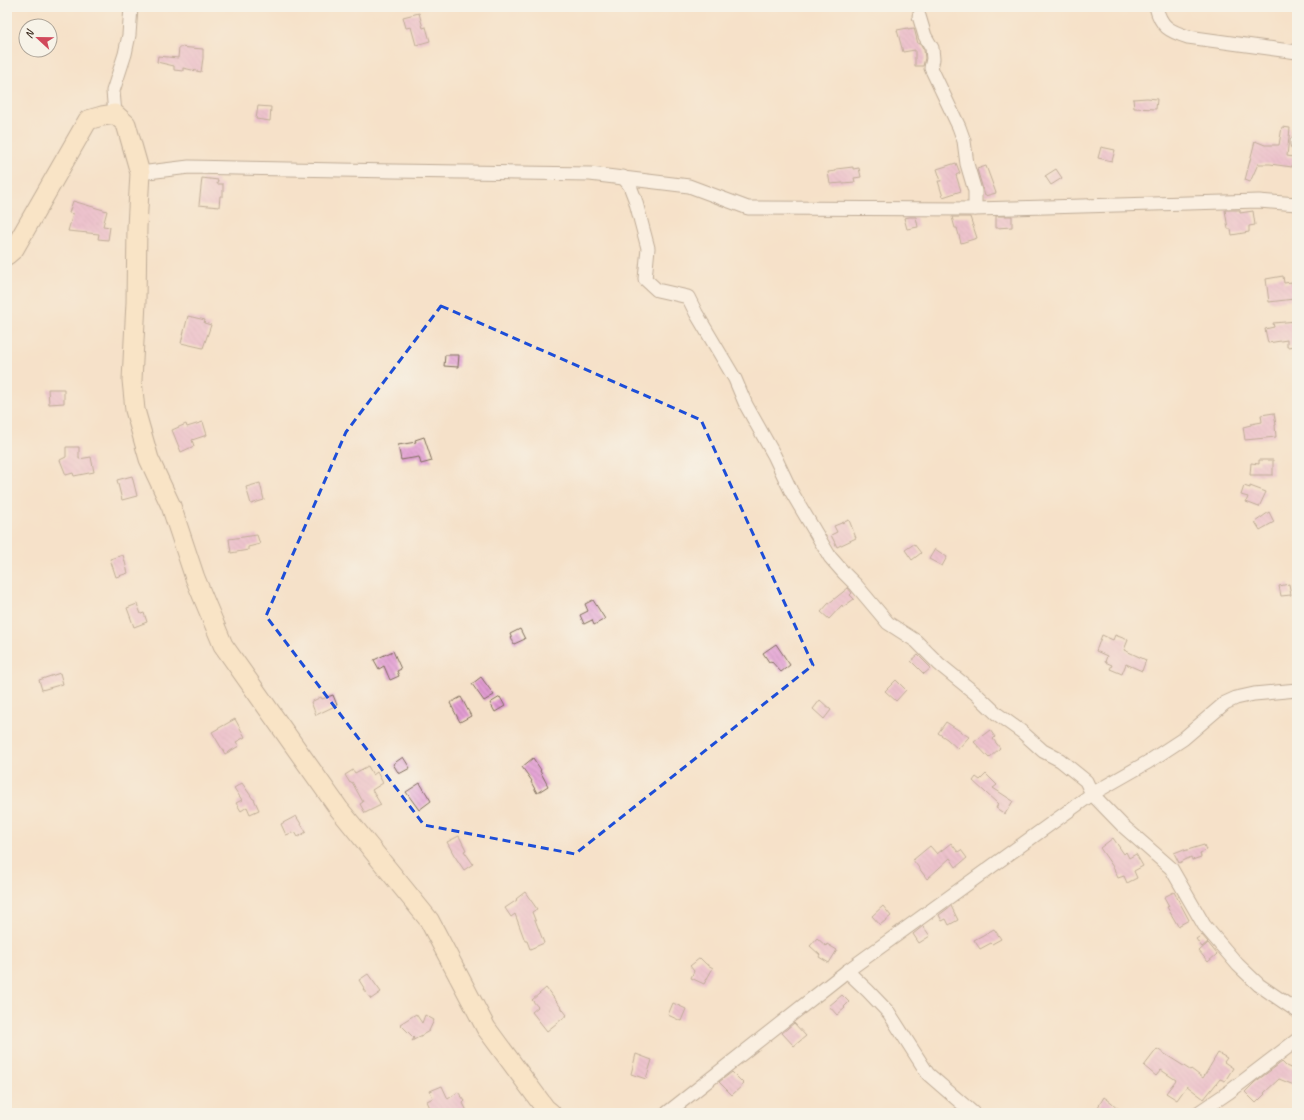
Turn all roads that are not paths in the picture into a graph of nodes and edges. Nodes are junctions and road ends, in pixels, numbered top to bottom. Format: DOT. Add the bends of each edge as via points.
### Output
graph roads {
  1 [pos="131,7"];
  2 [pos="1156,7"];
  3 [pos="919,16"];
  4 [pos="1297,52"];
  5 [pos="115,114"];
  6 [pos="140,172"];
  7 [pos="623,177"];
  8 [pos="1297,204"];
  9 [pos="975,209"];
  10 [pos="7,255"];
  11 [pos="1297,690"];
  12 [pos="1092,794"];
  13 [pos="847,971"];
  14 [pos="1297,1011"];
  15 [pos="1297,1040"];
  16 [pos="551,1113"];
  17 [pos="667,1113"];
  18 [pos="973,1113"];
  19 [pos="1198,1113"];
  1 -- 5 [label="street" via="129,35 114,91"];
  2 -- 4 [label="street" via="1161,22 1167,28 1188,38"];
  3 -- 9 [label="street" via="932,48 933,59 930,68 964,141 967,164 975,191"];
  5 -- 6 [label="main road" via="126,124"];
  5 -- 10 [label="main road" via="88,120 14,249"];
  6 -- 7 [label="street" via="189,167 590,174"];
  6 -- 16 [label="main road" via="132,380 135,410 149,459 171,506 195,578 223,645 338,809 429,920 486,1028"];
  7 -- 9 [label="street" via="689,186 748,208"];
  7 -- 12 [label="street" via="630,186 635,200 648,248 645,278 657,290 688,297 830,557 888,623 916,641 997,714 1086,781"];
  8 -- 9 [label="street" via="1258,201"];
  11 -- 12 [label="street" via="1254,694 1225,703 1183,738 1148,762"];
  12 -- 13 [label="street"];
  12 -- 14 [label="street" via="1123,826 1171,868 1204,925 1238,965 1259,985"];
  13 -- 17 [label="street"];
  13 -- 18 [label="street" via="889,1013 928,1074"];
  15 -- 19 [label="street"];
}
